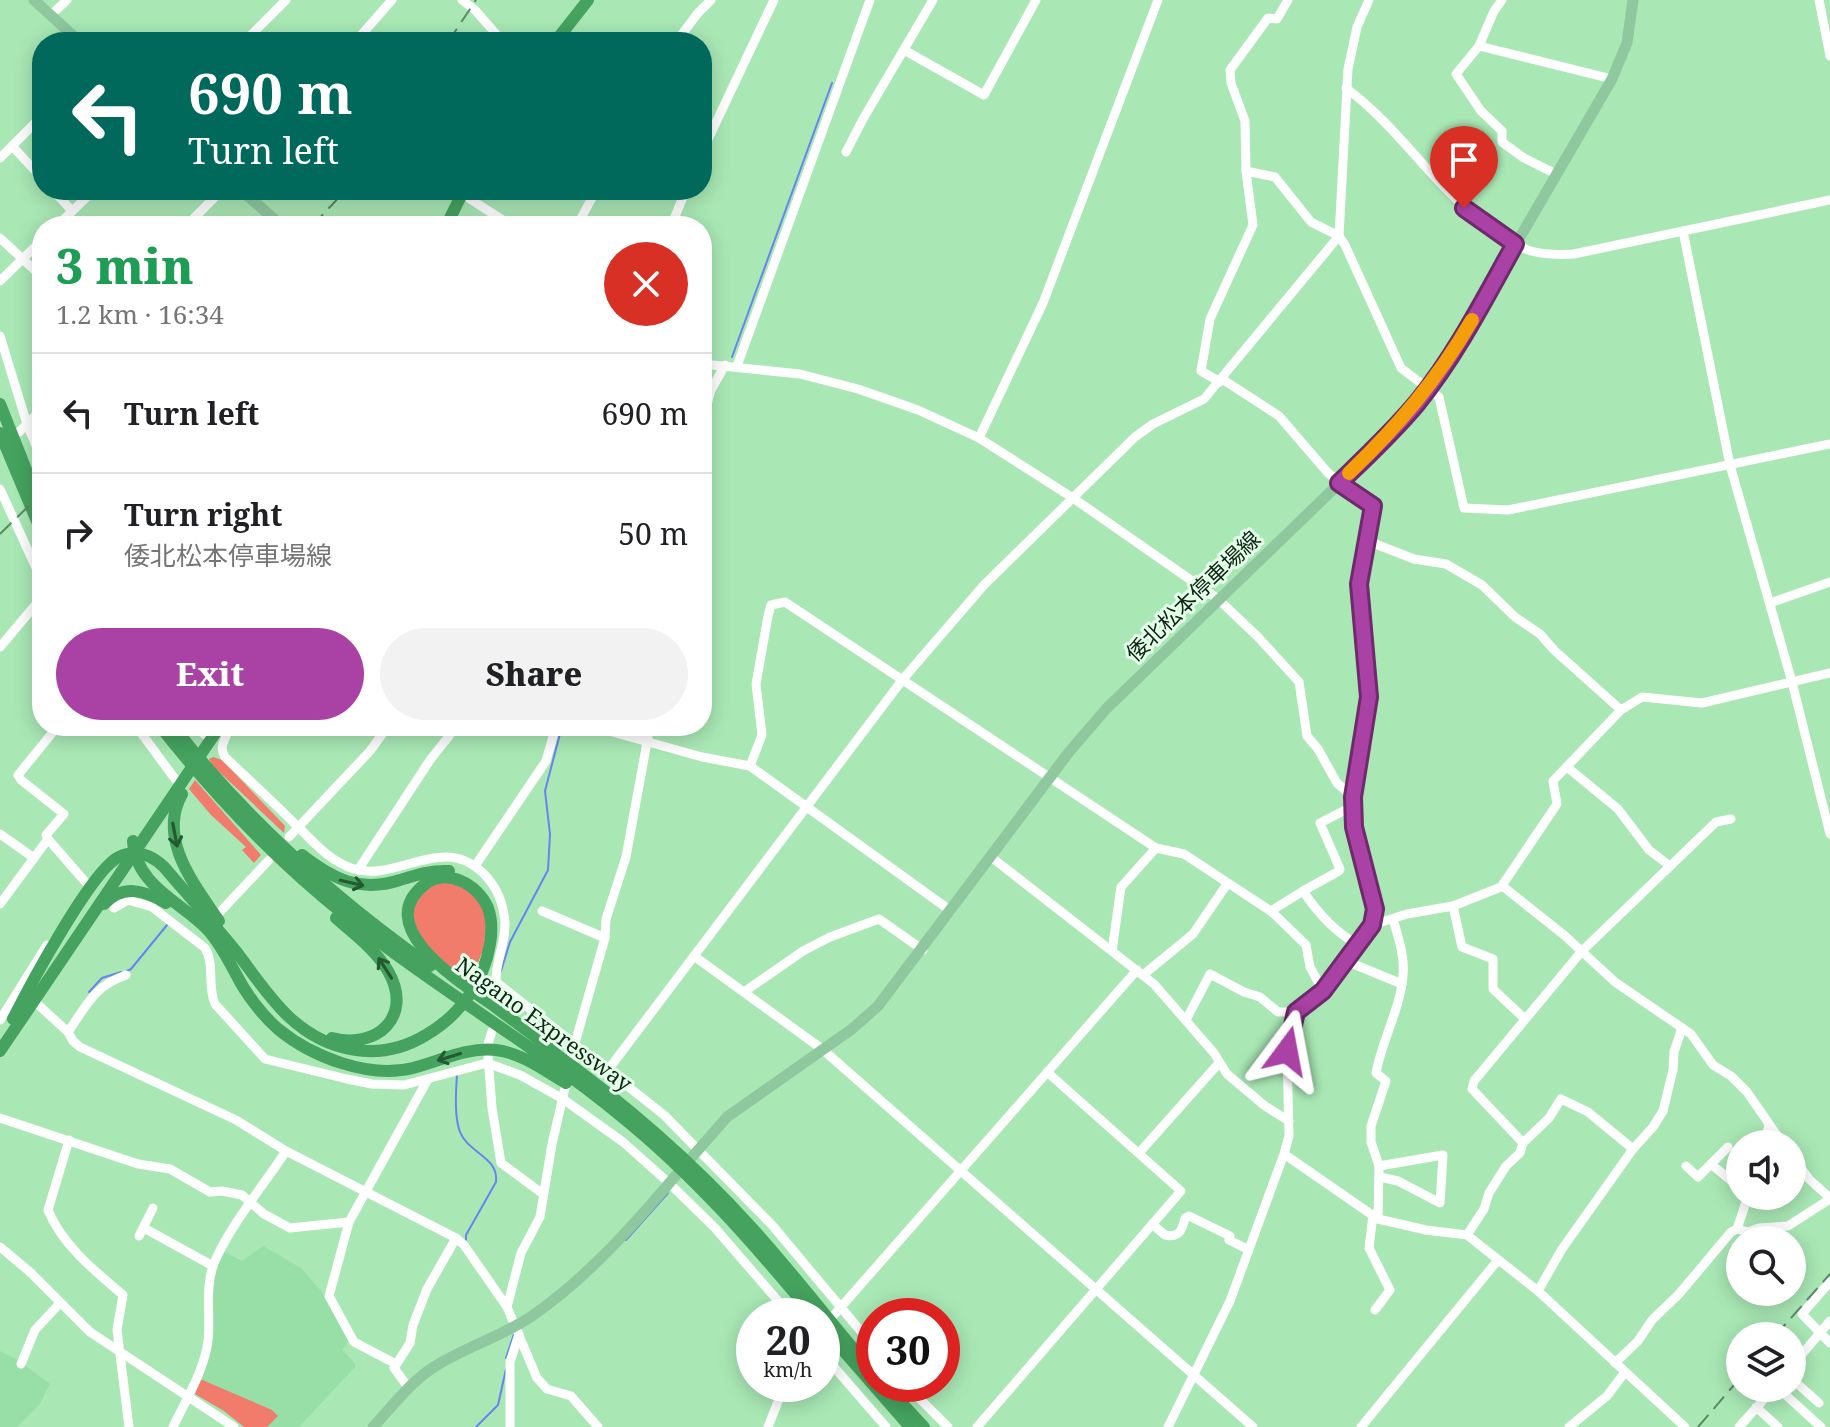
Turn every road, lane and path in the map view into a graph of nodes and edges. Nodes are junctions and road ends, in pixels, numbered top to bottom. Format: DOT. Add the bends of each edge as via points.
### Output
graph roads {
  1 [pos="34,0"];
  2 [pos="67,0"];
  3 [pos="286,0"];
  4 [pos="392,0"];
  5 [pos="462,0"];
  6 [pos="588,0"];
  7 [pos="596,0"];
  8 [pos="711,0"];
  9 [pos="774,0"];
  10 [pos="870,0"];
  11 [pos="933,0"];
  12 [pos="1036,0"];
  13 [pos="1158,0"];
  14 [pos="1288,0"];
  15 [pos="1369,0"];
  16 [pos="1502,0"];
  17 [pos="1633,0"];
  18 [pos="1819,0"];
  19 [pos="51,15"];
  20 [pos="1827,21"];
  21 [pos="69,32"];
  22 [pos="254,32"];
  23 [pos="364,32"];
  24 [pos="494,32"];
  25 [pos="563,32"];
  26 [pos="572,32"];
  27 [pos="684,32"];
  28 [pos="1479,46"];
  29 [pos="904,50"];
  30 [pos="1830,56"];
  31 [pos="1612,79"];
  32 [pos="1346,88"];
  33 [pos="32,126"];
  34 [pos="712,131"];
  35 [pos="12,146"];
  36 [pos="846,152"];
  37 [pos="0,158"];
  38 [pos="32,167"];
  39 [pos="1246,171"];
  40 [pos="1556,174"];
  41 [pos="62,200"];
  42 [pos="84,200"];
  43 [pos="212,200"];
  44 [pos="252,200"];
  45 [pos="473,200"];
  46 [pos="1830,200"];
  47 [pos="72,211"];
  48 [pos="67,216"];
  49 [pos="196,216"];
  50 [pos="271,216"];
  51 [pos="497,216"];
  52 [pos="1683,231"];
  53 [pos="1339,236"];
  54 [pos="0,238"];
  55 [pos="1515,244"];
  56 [pos="32,250"];
  57 [pos="24,258"];
  58 [pos="32,266"];
  59 [pos="0,281"];
  60 [pos="0,336"];
  61 [pos="712,364"];
  62 [pos="725,365"];
  63 [pos="737,366"];
  64 [pos="1221,380"];
  65 [pos="1429,387"];
  66 [pos="712,388"];
  67 [pos="0,404"];
  68 [pos="32,419"];
  69 [pos="27,424"];
  70 [pos="19,432"];
  71 [pos="0,433"];
  72 [pos="32,436"];
  73 [pos="979,438"];
  74 [pos="1830,444"];
  75 [pos="1730,465"];
  76 [pos="1339,483"];
  77 [pos="0,489"];
  78 [pos="32,497"];
  79 [pos="1073,498"];
  80 [pos="32,499"];
  81 [pos="1365,540"];
  82 [pos="32,559"];
  83 [pos="1830,582"];
  84 [pos="1218,599"];
  85 [pos="1770,603"];
  86 [pos="32,609"];
  87 [pos="0,647"];
  88 [pos="1830,673"];
  89 [pos="903,679"];
  90 [pos="1792,682"];
  91 [pos="1621,710"];
  92 [pos="50,736"];
  93 [pos="143,736"];
  94 [pos="171,736"];
  95 [pos="178,736"];
  96 [pos="203,736"];
  97 [pos="203,736"];
  98 [pos="204,736"];
  99 [pos="223,736"];
  100 [pos="381,736"];
  101 [pos="449,736"];
  102 [pos="553,736"];
  103 [pos="632,736"];
  104 [pos="649,736"];
  105 [pos="648,740"];
  106 [pos="186,750"];
  107 [pos="750,766"];
  108 [pos="1567,767"];
  109 [pos="202,770"];
  110 [pos="175,779"];
  111 [pos="1049,779"];
  112 [pos="1353,802"];
  113 [pos="808,805"];
  114 [pos="239,819"];
  115 [pos="1731,819"];
  116 [pos="297,826"];
  117 [pos="0,834"];
  118 [pos="1830,834"];
  119 [pos="289,837"];
  120 [pos="48,839"];
  121 [pos="133,846"];
  122 [pos="1156,848"];
  123 [pos="991,857"];
  124 [pos="34,858"];
  125 [pos="269,860"];
  126 [pos="475,866"];
  127 [pos="1670,866"];
  128 [pos="358,870"];
  129 [pos="1227,884"];
  130 [pos="1501,887"];
  131 [pos="92,888"];
  132 [pos="1303,891"];
  133 [pos="0,904"];
  134 [pos="1453,906"];
  135 [pos="114,908"];
  136 [pos="542,911"];
  137 [pos="951,911"];
  138 [pos="1271,911"];
  139 [pos="219,913"];
  140 [pos="1393,919"];
  141 [pos="1372,925"];
  142 [pos="197,930"];
  143 [pos="78,934"];
  144 [pos="605,938"];
  145 [pos="1358,945"];
  146 [pos="923,950"];
  147 [pos="1112,951"];
  148 [pos="1582,951"];
  149 [pos="694,956"];
  150 [pos="1346,961"];
  151 [pos="1140,972"];
  152 [pos="253,974"];
  153 [pos="126,975"];
  154 [pos="1402,984"];
  155 [pos="1323,991"];
  156 [pos="464,992"];
  157 [pos="744,992"];
  158 [pos="511,995"];
  159 [pos="33,1000"];
  160 [pos="478,1002"];
  161 [pos="505,1006"];
  162 [pos="1296,1012"];
  163 [pos="1525,1019"];
  164 [pos="7,1020"];
  165 [pos="1186,1020"];
  166 [pos="296,1022"];
  167 [pos="1682,1028"];
  168 [pos="492,1031"];
  169 [pos="68,1032"];
  170 [pos="292,1038"];
  171 [pos="0,1040"];
  172 [pos="575,1043"];
  173 [pos="488,1044"];
  174 [pos="822,1049"];
  175 [pos="0,1051"];
  176 [pos="571,1057"];
  177 [pos="488,1059"];
  178 [pos="1219,1063"];
  179 [pos="608,1070"];
  180 [pos="1047,1072"];
  181 [pos="428,1079"];
  182 [pos="565,1088"];
  183 [pos="563,1099"];
  184 [pos="0,1118"];
  185 [pos="1289,1121"];
  186 [pos="1769,1124"];
  187 [pos="1768,1130"];
  188 [pos="1773,1130"];
  189 [pos="69,1140"];
  190 [pos="1523,1143"];
  191 [pos="1633,1149"];
  192 [pos="1726,1149"];
  193 [pos="286,1151"];
  194 [pos="663,1152"];
  195 [pos="695,1153"];
  196 [pos="1139,1153"];
  197 [pos="1284,1154"];
  198 [pos="1711,1164"];
  199 [pos="1686,1166"];
  200 [pos="962,1169"];
  201 [pos="1380,1171"];
  202 [pos="1806,1175"];
  203 [pos="1726,1176"];
  204 [pos="673,1178"];
  205 [pos="366,1192"];
  206 [pos="543,1194"];
  207 [pos="1830,1199"];
  208 [pos="252,1202"];
  209 [pos="153,1208"];
  210 [pos="1375,1217"];
  211 [pos="349,1222"];
  212 [pos="1152,1224"];
  213 [pos="1788,1226"];
  214 [pos="1467,1235"];
  215 [pos="456,1238"];
  216 [pos="1726,1238"];
  217 [pos="0,1247"];
  218 [pos="1249,1250"];
  219 [pos="1498,1260"];
  220 [pos="213,1266"];
  221 [pos="1830,1282"];
  222 [pos="1096,1287"];
  223 [pos="1538,1291"];
  224 [pos="775,1298"];
  225 [pos="798,1298"];
  226 [pos="828,1298"];
  227 [pos="60,1303"];
  228 [pos="507,1307"];
  229 [pos="840,1309"];
  230 [pos="1375,1310"];
  231 [pos="840,1313"];
  232 [pos="1830,1321"];
  233 [pos="856,1329"];
  234 [pos="518,1330"];
  235 [pos="1820,1330"];
  236 [pos="1830,1343"];
  237 [pos="840,1347"];
  238 [pos="1806,1348"];
  239 [pos="118,1351"];
  240 [pos="856,1352"];
  241 [pos="1615,1363"];
  242 [pos="21,1364"];
  243 [pos="396,1364"];
  244 [pos="1625,1372"];
  245 [pos="840,1374"];
  246 [pos="1195,1374"];
  247 [pos="408,1387"];
  248 [pos="1806,1391"];
  249 [pos="187,1397"];
  250 [pos="778,1402"];
  251 [pos="901,1402"];
  252 [pos="923,1402"];
  253 [pos="1761,1402"];
  254 [pos="1792,1402"];
  255 [pos="1819,1403"];
  256 [pos="1756,1407"];
  257 [pos="379,1424"];
  258 [pos="129,1427"];
  259 [pos="173,1427"];
  260 [pos="234,1427"];
  261 [pos="510,1427"];
  262 [pos="598,1427"];
  263 [pos="768,1427"];
  264 [pos="886,1427"];
  265 [pos="910,1427"];
  266 [pos="924,1427"];
  267 [pos="948,1427"];
  268 [pos="977,1427"];
  269 [pos="1168,1427"];
  270 [pos="1253,1427"];
  271 [pos="1361,1427"];
  272 [pos="1569,1427"];
  273 [pos="1685,1427"];
  274 [pos="1739,1427"];
  275 [pos="1778,1427"];
  276 [pos="1821,1427"];
  1 -- 19 [label="main road"];
  2 -- 19 [label="street"];
  3 -- 22 [label="street"];
  4 -- 23 [label="street"];
  5 -- 24 [label="street"];
  6 -- 25 [label="highway"];
  7 -- 26 [label="highway"];
  8 -- 27 [label="street"];
  9 -- 34 [label="street"];
  10 -- 63 [label="street"];
  11 -- 29 [label="street"];
  12 -- 29 [label="street" via="984,95"];
  13 -- 73 [label="street" via="1043,303"];
  14 -- 39 [label="street" via="1277,19 1261,24 1230,70 1245,121"];
  15 -- 32 [label="street" via="1357,27"];
  16 -- 28 [label="street"];
  17 -- 31 [label="main road, 倭北松本停車場線" via="1627,43"];
  18 -- 20 [label="street"];
  19 -- 21 [label="main road"];
  20 -- 30 [label="street"];
  28 -- 31 [label="street"];
  28 -- 40 [label="street" via="1456,74 1502,131 1502,142"];
  29 -- 36 [label="street"];
  31 -- 40 [label="main road, 倭北松本停車場線"];
  32 -- 53 [label="street"];
  32 -- 55 [label="street" via="1464,208"];
  33 -- 35 [label="street"];
  35 -- 37 [label="street"];
  35 -- 38 [label="street"];
  39 -- 53 [label="street" via="1275,177 1311,222"];
  39 -- 64 [label="street" via="1252,231 1210,319 1201,371"];
  40 -- 55 [label="main road, 倭北松本停車場線"];
  41 -- 47 [label="street"];
  42 -- 47 [label="street"];
  43 -- 49 [label="street"];
  44 -- 50 [label="main road"];
  45 -- 51 [label="street"];
  46 -- 52 [label="street"];
  47 -- 48 [label="street"];
  52 -- 55 [label="street" via="1574,254 1552,255"];
  52 -- 75 [label="street"];
  53 -- 64 [label="street"];
  53 -- 65 [label="street" via="1401,368"];
  54 -- 57 [label="street"];
  55 -- 65 [label="main road, 倭北松本停車場線"];
  56 -- 57 [label="street"];
  57 -- 58 [label="street"];
  57 -- 59 [label="street"];
  60 -- 69 [label="street"];
  61 -- 62 [label="street"];
  62 -- 63 [label="street"];
  62 -- 66 [label="street"];
  63 -- 73 [label="street" via="858,389"];
  64 -- 76 [label="street" via="1279,416"];
  64 -- 79 [label="street" via="1204,399 1144,430"];
  65 -- 75 [label="street" via="1442,406 1464,508 1508,510"];
  65 -- 76 [label="main road, 倭北松本停車場線"];
  67 -- 78 [label="highway"];
  68 -- 69 [label="street"];
  69 -- 70 [label="street"];
  69 -- 72 [label="street"];
  71 -- 80 [label="highway"];
  73 -- 79 [label="street"];
  74 -- 75 [label="street"];
  75 -- 85 [label="street"];
  76 -- 81 [label="street" via="1373,506"];
  76 -- 84 [label="main road, 倭北松本停車場線"];
  77 -- 82 [label="street"];
  79 -- 84 [label="street"];
  79 -- 89 [label="street" via="984,585"];
  81 -- 91 [label="street" via="1414,559 1446,564 1482,585"];
  81 -- 112 [label="street" via="1359,584 1369,697"];
  83 -- 85 [label="street"];
  84 -- 111 [label="main road, 倭北松本停車場線" via="1107,708"];
  84 -- 112 [label="street" via="1299,682 1307,736"];
  85 -- 90 [label="street"];
  86 -- 87 [label="street"];
  88 -- 90 [label="street"];
  89 -- 107 [label="street" via="796,607 785,602 771,605 756,684 762,735"];
  89 -- 111 [label="street"];
  89 -- 113 [label="street"];
  90 -- 91 [label="street" via="1702,703 1642,697"];
  90 -- 118 [label="street"];
  91 -- 108 [label="street"];
  92 -- 120 [label="street" via="18,775 64,814"];
  93 -- 110 [label="street"];
  94 -- 106 [label="highway, Nagano Expressway"];
  95 -- 106 [label="highway, Nagano Expressway"];
  96 -- 110 [label="highway"];
  97 -- 121 [label="highway"];
  98 -- 152 [label="highway, one-way" via="174,810 172,834 194,882"];
  99 -- 116 [label="street" via="225,757"];
  100 -- 116 [label="street"];
  101 -- 128 [label="street"];
  102 -- 126 [label="street" via="546,761"];
  103 -- 105 [label="street"];
  104 -- 105 [label="street"];
  105 -- 107 [label="street"];
  105 -- 144 [label="street"];
  106 -- 109 [label="highway, Nagano Expressway"];
  107 -- 113 [label="street"];
  108 -- 127 [label="street" via="1618,809 1649,850"];
  108 -- 130 [label="street" via="1553,781 1557,804"];
  109 -- 114 [label="highway, Nagano Expressway"];
  109 -- 156 [label="highway, Nagano Expressway" via="315,878"];
  109 -- 170 [label="highway, one-way" via="336,879 371,886 429,871 451,871 477,882 493,903 497,933 490,968 472,1002 437,1036 405,1052 373,1058 344,1055"];
  110 -- 121 [label="highway"];
  111 -- 122 [label="street"];
  111 -- 123 [label="main road, 倭北松本停車場線"];
  112 -- 132 [label="street" via="1320,823 1339,871"];
  112 -- 141 [label="street" via="1354,827 1375,909"];
  113 -- 137 [label="street"];
  113 -- 149 [label="street"];
  114 -- 156 [label="highway, Nagano Expressway" via="345,916"];
  166 -- 114 [label="highway, one-way" via="334,1039 367,1040 391,1019 395,990 379,959 249,836"];
  115 -- 127 [label="street" via="1716,822"];
  116 -- 119 [label="street"];
  116 -- 128 [label="street" via="328,856"];
  117 -- 124 [label="street"];
  120 -- 124 [label="street"];
  120 -- 131 [label="street"];
  121 -- 131 [label="highway"];
  121 -- 142 [label="highway" via="145,876"];
  121 -- 143 [label="highway"];
  122 -- 129 [label="street" via="1184,854"];
  122 -- 147 [label="street" via="1121,887"];
  123 -- 137 [label="main road, 倭北松本停車場線"];
  123 -- 147 [label="street"];
  124 -- 133 [label="street"];
  125 -- 139 [label="street"];
  126 -- 128 [label="street" via="447,856"];
  126 -- 158 [label="street" via="495,886 501,901 505,941 495,978"];
  127 -- 148 [label="street"];
  129 -- 138 [label="street"];
  129 -- 151 [label="street" via="1193,934"];
  130 -- 134 [label="street"];
  130 -- 148 [label="street"];
  131 -- 152 [label="highway" via="120,856 145,854 164,867"];
  131 -- 164 [label="highway"];
  132 -- 138 [label="street"];
  132 -- 145 [label="street" via="1343,936"];
  134 -- 140 [label="street"];
  134 -- 163 [label="street" via="1462,947 1493,959 1493,989"];
  135 -- 142 [label="street" via="128,900 141,903"];
  136 -- 144 [label="street"];
  137 -- 146 [label="main road, 倭北松本停車場線"];
  138 -- 155 [label="street" via="1306,945"];
  140 -- 141 [label="street"];
  140 -- 154 [label="street"];
  141 -- 145 [label="street"];
  142 -- 143 [label="highway" via="146,893 127,890 109,898"];
  142 -- 170 [label="highway" via="220,946 241,984 274,1025"];
  142 -- 181 [label="street" via="209,955 215,1004 265,1059 372,1084"];
  143 -- 159 [label="highway"];
  144 -- 172 [label="street"];
  145 -- 150 [label="street"];
  146 -- 157 [label="street" via="879,919 803,951"];
  146 -- 174 [label="main road, 倭北松本停車場線" via="878,1006"];
  147 -- 151 [label="street"];
  148 -- 163 [label="street"];
  148 -- 167 [label="street" via="1615,982"];
  149 -- 157 [label="street"];
  149 -- 179 [label="street"];
  150 -- 154 [label="street"];
  150 -- 155 [label="street"];
  151 -- 165 [label="street"];
  151 -- 180 [label="street"];
  152 -- 166 [label="highway"];
  153 -- 169 [label="street" via="107,981"];
  154 -- 201 [label="street" via="1376,1073 1386,1081 1371,1126"];
  155 -- 162 [label="street"];
  156 -- 160 [label="highway"];
  156 -- 166 [label="highway" via="428,956 411,929 413,898 436,879 470,885 484,901 491,921 480,976 452,1016 413,1043 372,1052 336,1046"];
  157 -- 174 [label="street"];
  158 -- 161 [label="street"];
  158 -- 172 [label="street"];
  159 -- 169 [label="street"];
  159 -- 175 [label="highway"];
  160 -- 194 [label="highway, Nagano Expressway"];
  160 -- 240 [label="highway, Nagano Expressway" via="651,1128 722,1196"];
  162 -- 165 [label="street" via="1278,1012 1260,997 1210,974"];
  162 -- 185 [label="street" via="1287,1051"];
  163 -- 190 [label="street" via="1472,1089"];
  164 -- 171 [label="highway"];
  165 -- 178 [label="street"];
  167 -- 186 [label="street" via="1713,1065 1747,1092"];
  167 -- 191 [label="street" via="1663,1111"];
  168 -- 173 [label="street"];
  169 -- 193 [label="street" via="80,1047 236,1120"];
  194 -- 170 [label="highway, one-way" via="571,1086 511,1053 480,1050 410,1069 375,1070 333,1061"];
  172 -- 176 [label="street"];
  172 -- 179 [label="street"];
  174 -- 195 [label="main road, 倭北松本停車場線" via="736,1110"];
  174 -- 200 [label="street"];
  177 -- 181 [label="street"];
  177 -- 183 [label="street"];
  177 -- 206 [label="street" via="501,1163"];
  178 -- 185 [label="street" via="1235,1082"];
  178 -- 196 [label="street"];
  179 -- 195 [label="street" via="664,1115"];
  180 -- 196 [label="street"];
  180 -- 200 [label="street"];
  181 -- 205 [label="street"];
  182 -- 183 [label="street"];
  183 -- 204 [label="street"];
  183 -- 206 [label="street"];
  184 -- 189 [label="street"];
  185 -- 197 [label="street"];
  186 -- 187 [label="street"];
  186 -- 188 [label="street"];
  189 -- 208 [label="street" via="138,1164 170,1169 210,1192 232,1192"];
  189 -- 239 [label="street" via="49,1213 91,1269 123,1295"];
  190 -- 191 [label="street" via="1561,1099 1588,1112"];
  190 -- 214 [label="street"];
  191 -- 223 [label="street"];
  192 -- 198 [label="street"];
  193 -- 205 [label="street"];
  193 -- 208 [label="street"];
  194 -- 225 [label="highway, Nagano Expressway"];
  195 -- 226 [label="street" via="772,1225"];
  196 -- 212 [label="street" via="1181,1191"];
  197 -- 210 [label="street"];
  197 -- 218 [label="street"];
  198 -- 199 [label="street" via="1698,1177"];
  198 -- 203 [label="street"];
  200 -- 222 [label="street"];
  200 -- 229 [label="street"];
  201 -- 201 [label="street" via="1443,1155 1440,1203 1398,1181"];
  201 -- 210 [label="street"];
  202 -- 207 [label="street"];
  204 -- 224 [label="street"];
  204 -- 234 [label="main road" via="592,1265"];
  205 -- 211 [label="street"];
  205 -- 215 [label="street"];
  206 -- 228 [label="street" via="540,1217 521,1253"];
  207 -- 213 [label="street"];
  208 -- 211 [label="street" via="290,1228"];
  208 -- 220 [label="street"];
  209 -- 220 [label="street" via="141,1232"];
  210 -- 214 [label="street"];
  210 -- 230 [label="street" via="1369,1248 1390,1290"];
  211 -- 243 [label="street" via="329,1296 354,1342"];
  212 -- 218 [label="street" via="1165,1235 1178,1234 1189,1216"];
  212 -- 222 [label="street"];
  214 -- 219 [label="street"];
  215 -- 228 [label="street"];
  215 -- 243 [label="street" via="427,1289 410,1343"];
  216 -- 241 [label="street"];
  217 -- 227 [label="street"];
  218 -- 246 [label="street"];
  219 -- 223 [label="street"];
  219 -- 271 [label="street"];
  220 -- 249 [label="street" via="208,1341"];
  221 -- 235 [label="street" via="1802,1314"];
  222 -- 246 [label="street"];
  222 -- 268 [label="street"];
  223 -- 241 [label="street"];
  227 -- 239 [label="street"];
  227 -- 242 [label="street" via="35,1330"];
  228 -- 234 [label="street"];
  231 -- 233 [label="street"];
  232 -- 235 [label="street"];
  234 -- 247 [label="main road" via="445,1361"];
  234 -- 261 [label="street" via="510,1362"];
  234 -- 262 [label="street" via="537,1378 547,1389 571,1396"];
  235 -- 236 [label="street"];
  235 -- 238 [label="street"];
  237 -- 265 [label="highway"];
  239 -- 249 [label="street"];
  239 -- 258 [label="street"];
  241 -- 244 [label="street"];
  243 -- 247 [label="street" via="395,1371"];
  244 -- 272 [label="street" via="1607,1396"];
  244 -- 273 [label="street"];
  245 -- 264 [label="street"];
  246 -- 269 [label="street"];
  246 -- 270 [label="street"];
  247 -- 257 [label="main road"];
  248 -- 255 [label="street"];
  249 -- 259 [label="street"];
  249 -- 260 [label="street"];
  250 -- 263 [label="street"];
  251 -- 266 [label="highway"];
  252 -- 267 [label="street"];
  253 -- 256 [label="street"];
  254 -- 276 [label="street"];
  256 -- 274 [label="street"];
  256 -- 275 [label="street"];
}
